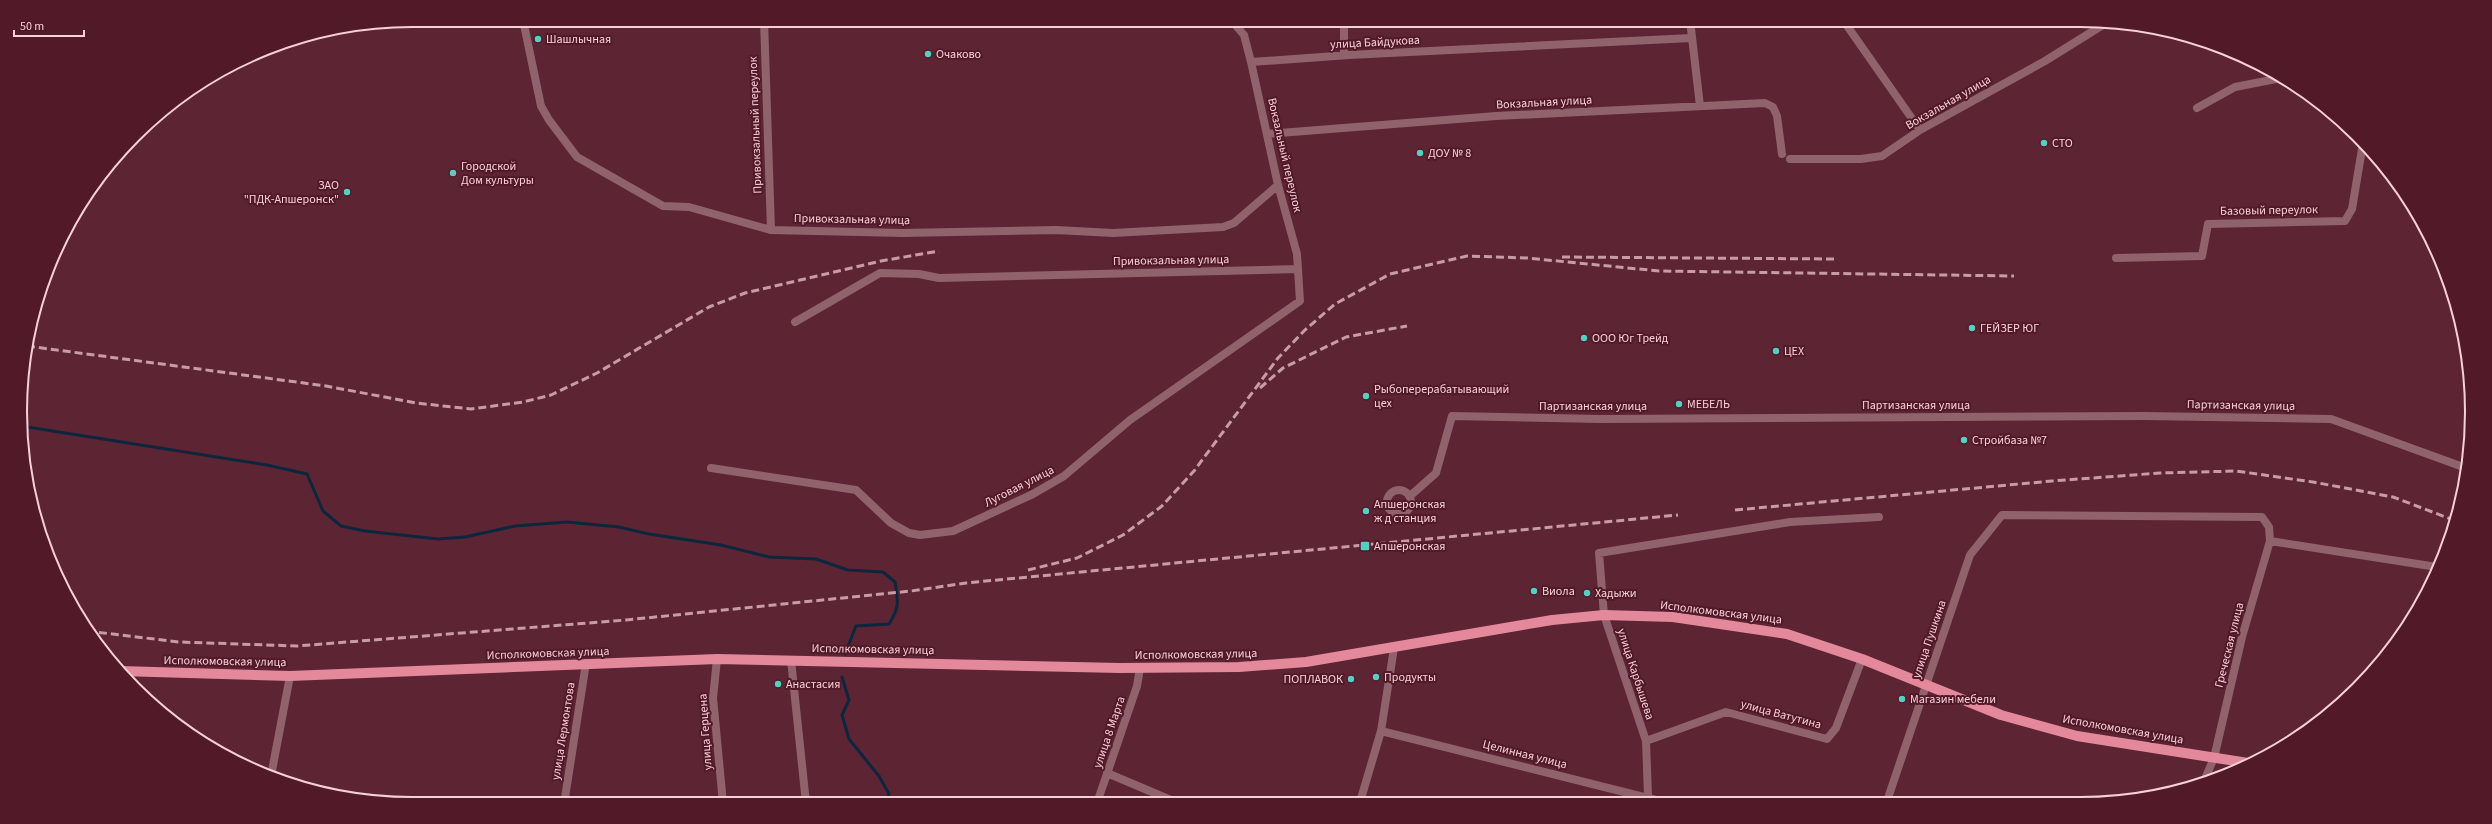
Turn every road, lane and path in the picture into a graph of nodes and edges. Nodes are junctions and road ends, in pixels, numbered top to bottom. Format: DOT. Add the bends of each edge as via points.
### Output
graph roads {
  1 [pos="524,27"];
  2 [pos="764,27"];
  3 [pos="1237,27"];
  4 [pos="1344,27"];
  5 [pos="1690,27"];
  6 [pos="1848,27"];
  7 [pos="2098,28"];
  8 [pos="1691,38"];
  9 [pos="1344,55"];
  10 [pos="1251,62"];
  11 [pos="2273,80"];
  12 [pos="1700,106"];
  13 [pos="2197,108"];
  14 [pos="1920,130"];
  15 [pos="1267,134"];
  16 [pos="2362,150"];
  17 [pos="1782,154"];
  18 [pos="1790,160"];
  19 [pos="1278,185"];
  20 [pos="771,230"];
  21 [pos="2116,258"];
  22 [pos="1297,269"];
  23 [pos="1300,301"];
  24 [pos="795,322"];
  25 [pos="2461,466"];
  26 [pos="711,468"];
  27 [pos="1410,496"];
  28 [pos="1879,517"];
  29 [pos="2262,517"];
  30 [pos="2270,541"];
  31 [pos="2433,566"];
  32 [pos="1604,615"];
  33 [pos="1394,648"];
  34 [pos="1862,659"];
  35 [pos="717,660"];
  36 [pos="791,660"];
  37 [pos="586,663"];
  38 [pos="1140,668"];
  39 [pos="128,671"];
  40 [pos="290,676"];
  41 [pos="1926,684"];
  42 [pos="1381,731"];
  43 [pos="1646,741"];
  44 [pos="2214,758"];
  45 [pos="2240,762"];
  46 [pos="272,771"];
  47 [pos="1107,773"];
  48 [pos="2206,776"];
  49 [pos="565,797"];
  50 [pos="722,797"];
  51 [pos="805,797"];
  52 [pos="1099,797"];
  53 [pos="1166,797"];
  54 [pos="1361,797"];
  55 [pos="1639,797"];
  56 [pos="1647,797"];
  57 [pos="1888,797"];
  1 -- 20 [label="street, Привокзальная улица" via="541,106 577,157 663,206 689,207"];
  2 -- 20 [label="street, Привокзальный переулок"];
  3 -- 10 [label="street, Вокзальный переулок" via="1244,35"];
  4 -- 9 [label="street"];
  5 -- 8 [label="street"];
  6 -- 14 [label="street"];
  7 -- 14 [label="street, Вокзальная улица" via="2045,61"];
  8 -- 9 [label="street, улица Байдукова"];
  8 -- 12 [label="street"];
  9 -- 10 [label="street, улица Байдукова"];
  10 -- 15 [label="street, Вокзальный переулок"];
  11 -- 13 [label="street" via="2235,87"];
  12 -- 15 [label="street, Вокзальная улица" via="1496,116"];
  12 -- 17 [label="street, Вокзальная улица" via="1773,106"];
  14 -- 18 [label="street, Вокзальная улица" via="1882,156 1861,159"];
  15 -- 19 [label="street, Вокзальный переулок"];
  16 -- 21 [label="street, Базовый переулок" via="2352,209 2345,221 2208,224 2202,256"];
  19 -- 20 [label="street, Привокзальная улица" via="1234,223 1224,227 1113,233 1056,230 902,233"];
  19 -- 22 [label="street, Вокзальный переулок" via="1297,254"];
  22 -- 23 [label="street, Вокзальный переулок"];
  22 -- 24 [label="street, Привокзальная улица" via="939,278 880,272"];
  23 -- 26 [label="street, Луговая улица" via="1130,420 1064,476 1033,494 953,531 920,535 909,533 891,523 856,490"];
  25 -- 27 [label="street, Партизанская улица" via="2331,419 2145,416 1600,419 1452,416 1436,473"];
  28 -- 32 [label="street, улица Карбышева" via="1790,522 1600,553"];
  29 -- 30 [label="street, Греческая улица" via="2269,527"];
  29 -- 41 [label="street, улица Пушкина" via="2002,515 1970,555"];
  30 -- 31 [label="street"];
  30 -- 44 [label="street, Греческая улица" via="2242,637"];
  32 -- 33 [label="main road, Исполкомовская улица" via="1552,620"];
  32 -- 34 [label="main road, Исполкомовская улица" via="1673,617 1787,634"];
  32 -- 43 [label="street, улица Карбышева"];
  33 -- 38 [label="main road, Исполкомовская улица" via="1306,662 1239,667"];
  33 -- 42 [label="street"];
  34 -- 41 [label="main road, Исполкомовская улица"];
  34 -- 43 [label="street, улица Ватутина" via="1836,728 1827,739 1726,712"];
  35 -- 36 [label="main road, Исполкомовская улица"];
  35 -- 37 [label="main road, Исполкомовская улица"];
  35 -- 50 [label="street, улица Герцена" via="713,698"];
  36 -- 38 [label="main road, Исполкомовская улица"];
  36 -- 51 [label="street"];
  37 -- 40 [label="main road, Исполкомовская улица"];
  37 -- 49 [label="street, улица Лермонтова"];
  38 -- 47 [label="street, улица 8 Марта" via="1137,686"];
  39 -- 40 [label="main road, Исполкомовская улица"];
  40 -- 46 [label="street"];
  41 -- 44 [label="main road, Исполкомовская улица" via="2001,715 2077,736"];
  41 -- 57 [label="street, улица Пушкина"];
  42 -- 54 [label="street"];
  42 -- 55 [label="street, Целинная улица"];
  43 -- 56 [label="street, улица Карбышева"];
  44 -- 45 [label="main road, Исполкомовская улица"];
  44 -- 48 [label="street, Греческая улица"];
  47 -- 52 [label="street, улица 8 Марта"];
  47 -- 53 [label="street"];
}
